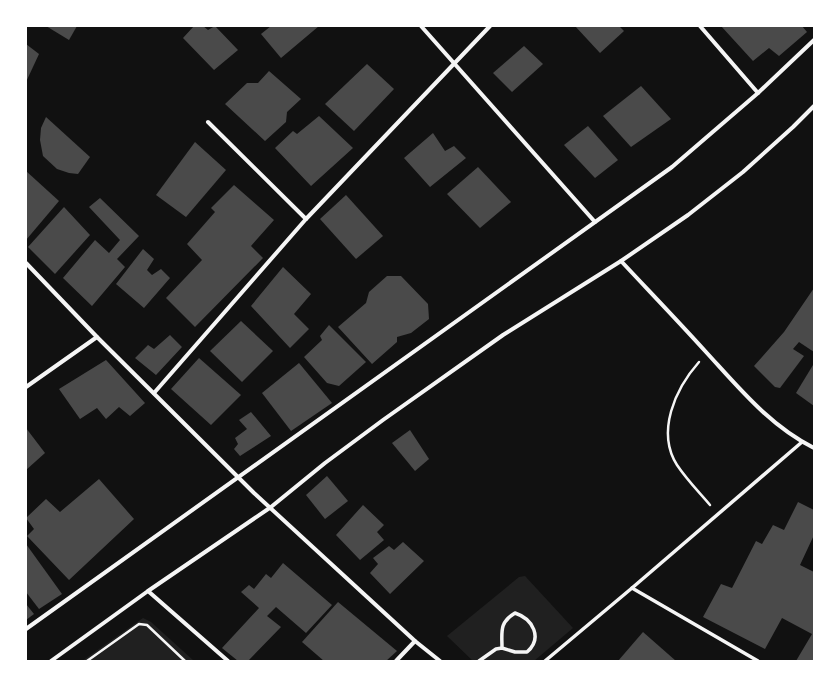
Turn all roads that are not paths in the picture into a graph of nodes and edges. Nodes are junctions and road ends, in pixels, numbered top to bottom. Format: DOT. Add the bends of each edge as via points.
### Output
graph roads {
  1 [pos="421,26"];
  2 [pos="490,26"];
  3 [pos="700,26"];
  4 [pos="814,40"];
  5 [pos="455,64"];
  6 [pos="758,93"];
  7 [pos="814,106"];
  8 [pos="208,122"];
  9 [pos="306,219"];
  10 [pos="595,222"];
  11 [pos="621,261"];
  12 [pos="26,263"];
  13 [pos="97,337"];
  14 [pos="26,387"];
  15 [pos="154,393"];
  16 [pos="802,442"];
  17 [pos="814,448"];
  18 [pos="238,477"];
  19 [pos="271,508"];
  20 [pos="632,588"];
  21 [pos="148,591"];
  22 [pos="26,629"];
  23 [pos="415,641"];
  24 [pos="502,648"];
  25 [pos="51,661"];
  26 [pos="228,661"];
  27 [pos="396,661"];
  28 [pos="440,661"];
  29 [pos="479,661"];
  30 [pos="545,661"];
  31 [pos="758,661"];
  1 -- 5 [label="street"];
  2 -- 5 [label="street"];
  3 -- 6 [label="street"];
  4 -- 6 [label="street"];
  5 -- 9 [label="street"];
  5 -- 10 [label="street"];
  6 -- 10 [label="street" via="672,167"];
  7 -- 11 [label="street" via="743,172 688,215"];
  8 -- 9 [label="street"];
  9 -- 15 [label="street"];
  10 -- 18 [label="street"];
  11 -- 16 [label="street" via="739,389 773,421"];
  11 -- 19 [label="street" via="503,335 383,420"];
  12 -- 13 [label="street"];
  13 -- 14 [label="street"];
  13 -- 15 [label="street"];
  15 -- 18 [label="street"];
  16 -- 17 [label="street"];
  16 -- 20 [label="street"];
  18 -- 19 [label="street"];
  18 -- 22 [label="street"];
  19 -- 21 [label="street"];
  19 -- 23 [label="street"];
  20 -- 30 [label="street"];
  20 -- 31 [label="street"];
  21 -- 25 [label="street"];
  21 -- 26 [label="street"];
  23 -- 27 [label="street"];
  23 -- 28 [label="street"];
  24 -- 24 [label="street" via="528,652 536,641 530,622 515,613 507,618 503,625"];
  24 -- 29 [label="street" via="496,649"];
}
